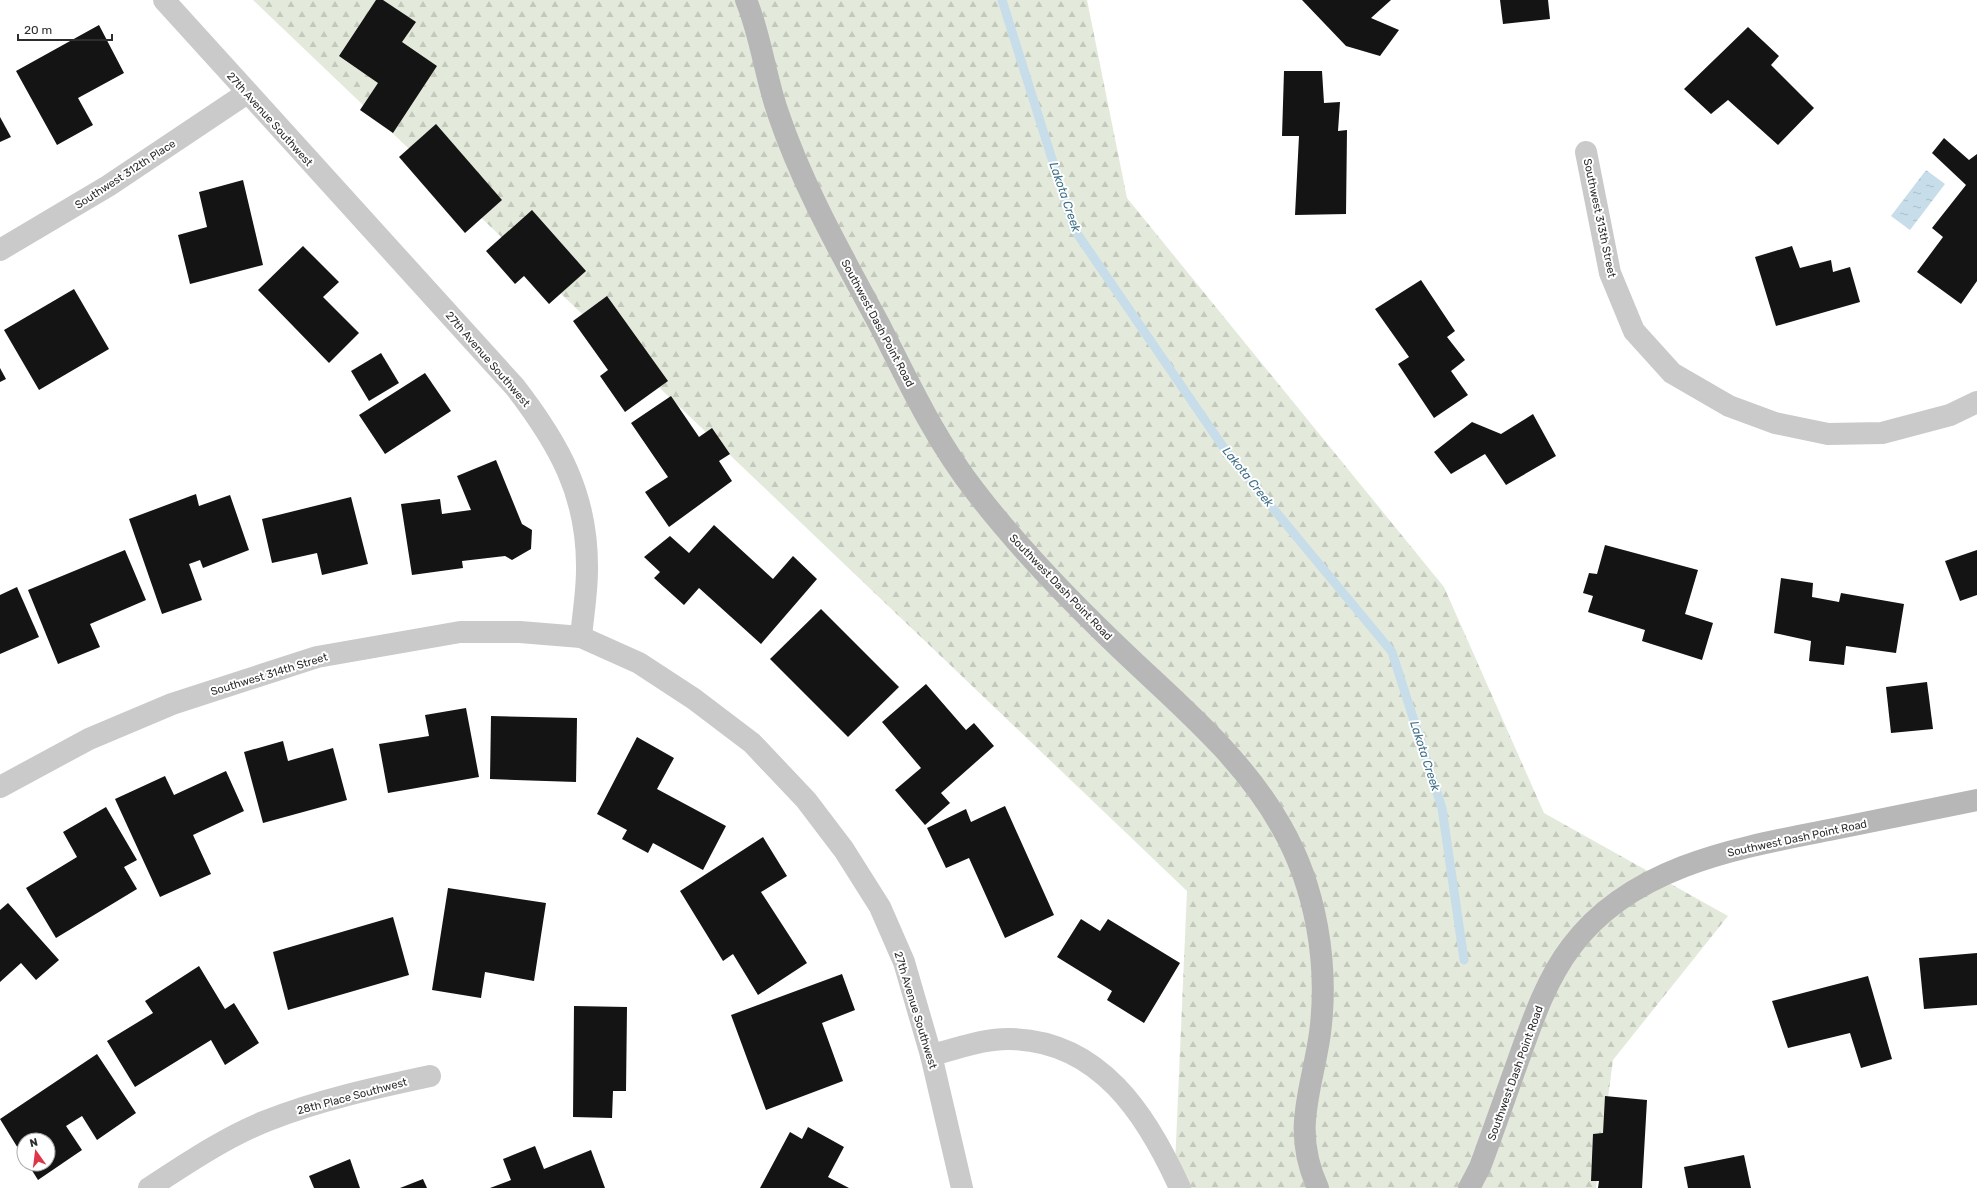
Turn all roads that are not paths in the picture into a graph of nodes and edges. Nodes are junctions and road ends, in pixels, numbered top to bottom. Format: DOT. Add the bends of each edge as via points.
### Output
graph roads {
  1 [pos="164,0"];
  2 [pos="746,0"];
  3 [pos="247,93"];
  4 [pos="1586,152"];
  5 [pos="0,250"];
  6 [pos="1977,402"];
  7 [pos="581,637"];
  8 [pos="0,787"];
  9 [pos="1977,800"];
  10 [pos="931,1055"];
  11 [pos="430,1076"];
  12 [pos="149,1188"];
  13 [pos="962,1188"];
  14 [pos="1180,1188"];
  15 [pos="1318,1188"];
  16 [pos="1469,1188"];
  1 -- 3 [label="street, 27th Avenue Southwest"];
  2 -- 15 [label="main road, Southwest Dash Point Road" via="754,18 777,110 798,166 944,447 978,495 1083,613 1208,732 1232,759 1256,788 1289,842 1308,891 1322,964 1320,1031 1307,1092 1304,1120 1309,1165"];
  3 -- 5 [label="street, Southwest 312th Place" via="108,186"];
  3 -- 7 [label="street, 27th Avenue Southwest" via="515,387 557,447 570,474 585,536 587,570"];
  4 -- 6 [label="street, Southwest 313th Street" via="1610,273 1634,331 1672,373 1728,406 1775,423 1828,434 1882,433 1950,415"];
  7 -- 8 [label="street, Southwest 314th Street" via="520,632 460,632 317,657 172,704 89,739"];
  7 -- 10 [label="street, 27th Avenue Southwest" via="639,663 694,699 752,743 806,800 844,850 880,907 904,962"];
  9 -- 16 [label="main road, Southwest Dash Point Road" via="1741,848 1661,876 1632,891 1588,927 1570,947 1550,982 1534,1016 1480,1167"];
  10 -- 13 [label="street, 27th Avenue Southwest"];
  10 -- 14 [label="street" via="993,1040 1010,1039 1043,1042 1071,1053 1103,1074 1130,1103 1153,1134"];
  11 -- 12 [label="street, 28th Place Southwest" via="320,1102 264,1122 223,1142"];
}
